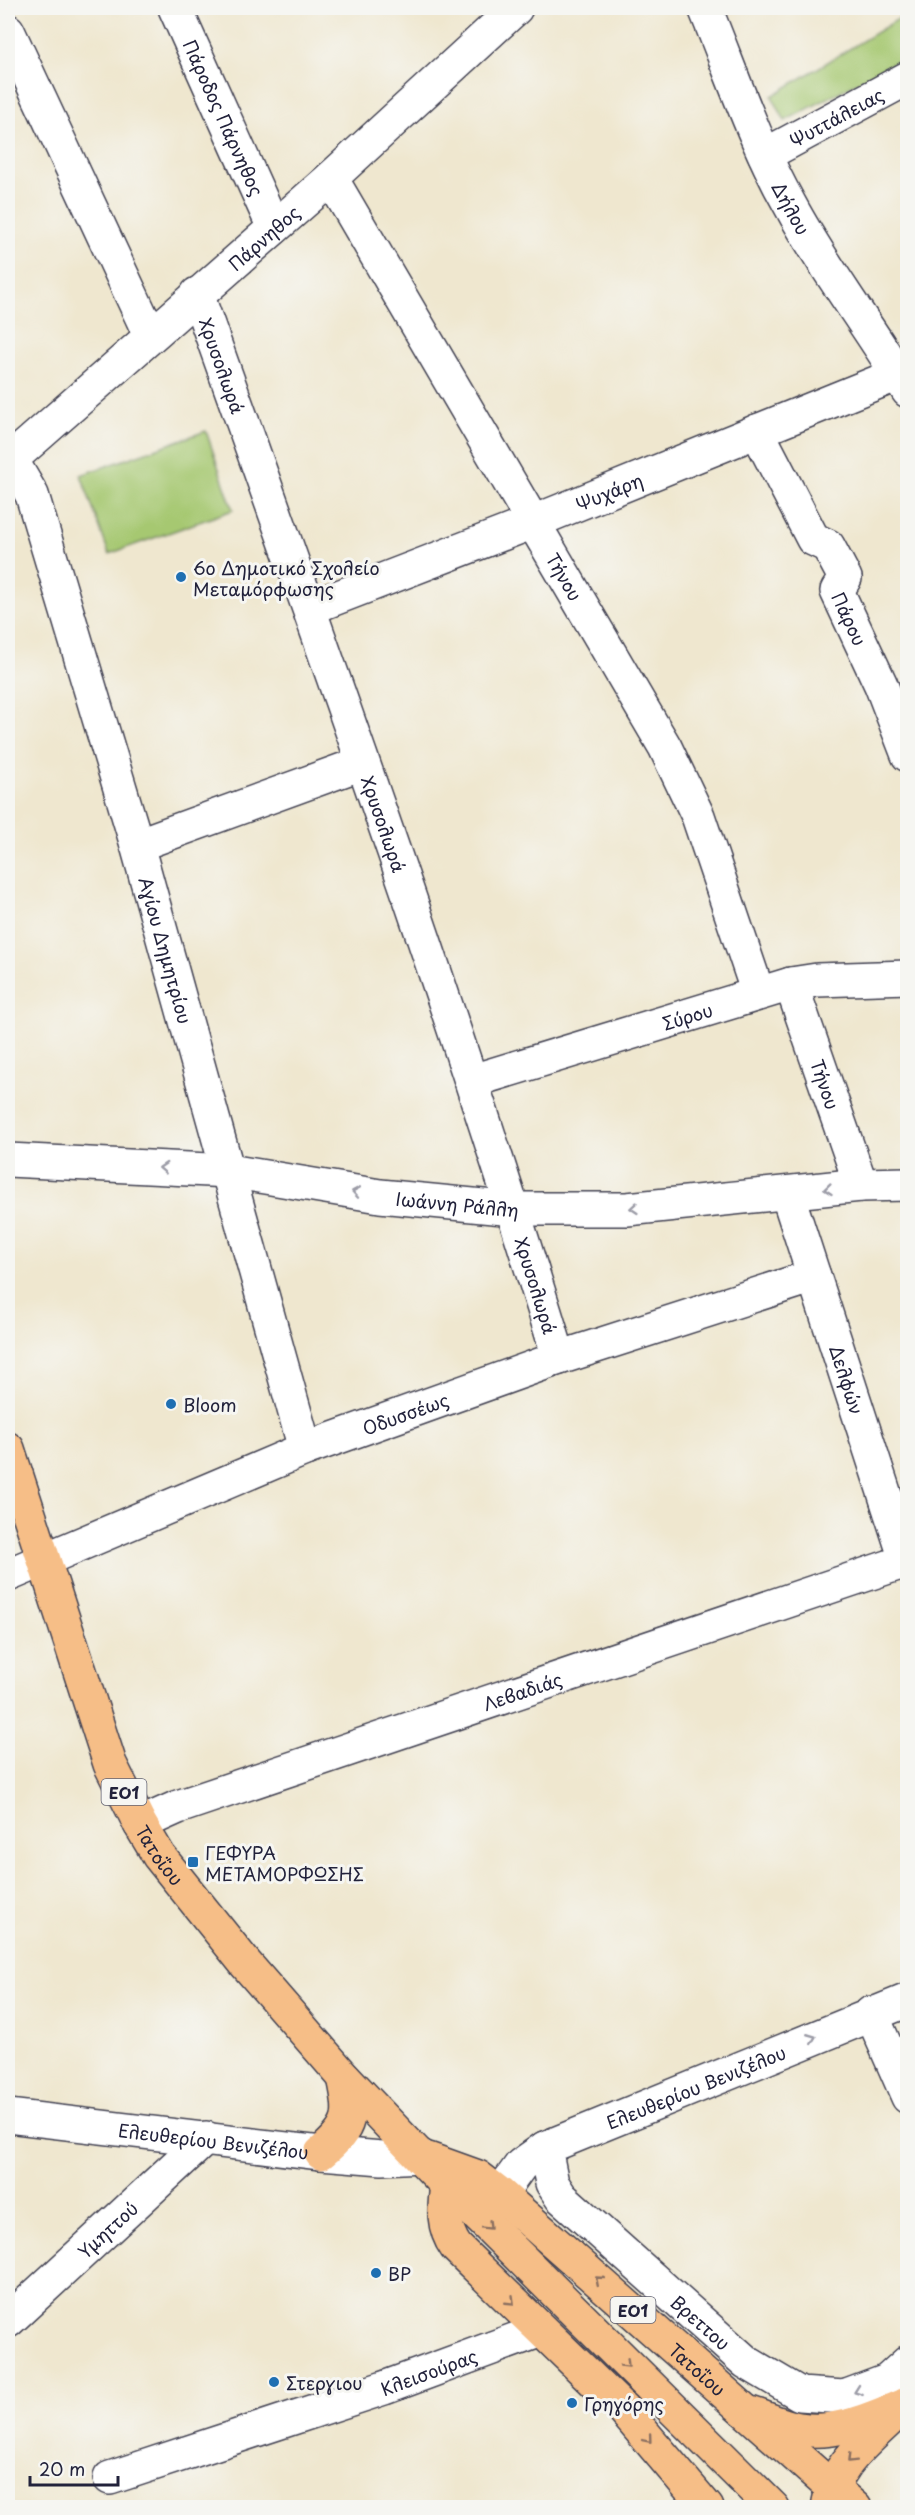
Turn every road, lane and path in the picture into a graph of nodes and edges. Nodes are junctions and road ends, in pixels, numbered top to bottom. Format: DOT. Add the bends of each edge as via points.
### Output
graph roads {
  1 [pos="175,8"];
  2 [pos="516,8"];
  3 [pos="705,8"];
  4 [pos="8,31"];
  5 [pos="908,78"];
  6 [pos="765,155"];
  7 [pos="331,178"];
  8 [pos="274,228"];
  9 [pos="197,294"];
  10 [pos="150,335"];
  11 [pos="904,379"];
  12 [pos="757,431"];
  13 [pos="8,458"];
  14 [pos="533,522"];
  15 [pos="310,608"];
  16 [pos="908,755"];
  17 [pos="362,763"];
  18 [pos="137,845"];
  19 [pos="908,977"];
  20 [pos="791,984"];
  21 [pos="758,993"];
  22 [pos="472,1081"];
  23 [pos="8,1160"];
  24 [pos="230,1171"];
  25 [pos="908,1184"];
  26 [pos="861,1185"];
  27 [pos="787,1193"];
  28 [pos="514,1209"];
  29 [pos="814,1276"];
  30 [pos="559,1358"];
  31 [pos="8,1449"];
  32 [pos="305,1449"];
  33 [pos="42,1559"];
  34 [pos="907,1564"];
  35 [pos="8,1575"];
  36 [pos="140,1824"];
  37 [pos="908,2000"];
  38 [pos="871,2013"];
  39 [pos="344,2077"];
  40 [pos="908,2097"];
  41 [pos="8,2116"];
  42 [pos="206,2138"];
  43 [pos="545,2148"];
  44 [pos="321,2152"];
  45 [pos="421,2156"];
  46 [pos="447,2185"];
  47 [pos="500,2194"];
  48 [pos="8,2321"];
  49 [pos="541,2330"];
  50 [pos="908,2362"];
  51 [pos="906,2403"];
  52 [pos="750,2413"];
  53 [pos="110,2478"];
  54 [pos="829,2497"];
  55 [pos="707,2508"];
  56 [pos="773,2508"];
  57 [pos="855,2508"];
  1 -- 8 [label="street, Πάροδος Πάρνηθος"];
  2 -- 7 [label="street, Πάρνηθος"];
  3 -- 6 [label="street, Δήλου"];
  4 -- 10 [label="street"];
  5 -- 6 [label="street, Ψυττάλειας"];
  6 -- 11 [label="street, Δήλου" via="820,257"];
  7 -- 8 [label="street, Πάρνηθος"];
  7 -- 14 [label="street, Τήνου"];
  8 -- 9 [label="street, Πάρνηθος"];
  9 -- 10 [label="street, Πάρνηθος"];
  9 -- 15 [label="street, Χρυσολωρά"];
  10 -- 13 [label="street, Πάρνηθος"];
  11 -- 12 [label="street, Ψυχάρη"];
  12 -- 14 [label="street, Ψυχάρη"];
  12 -- 16 [label="street, Πάρου" via="813,539 828,546 845,578 837,591 881,685"];
  13 -- 18 [label="street, Αγίου Δημητρίου" via="32,495"];
  14 -- 15 [label="street, Ψυχάρη"];
  14 -- 21 [label="street, Τήνου" via="681,778 698,816"];
  15 -- 17 [label="street, Χρυσολωρά"];
  17 -- 18 [label="street"];
  17 -- 22 [label="street, Χρυσολωρά"];
  18 -- 24 [label="street, Αγίου Δημητρίου"];
  19 -- 20 [label="street, Σύρου"];
  20 -- 21 [label="street, Σύρου"];
  20 -- 26 [label="street, Τήνου"];
  21 -- 22 [label="street, Σύρου"];
  22 -- 28 [label="street, Χρυσολωρά"];
  24 -- 23 [label="street, Ιωάννη Ράλλη, one-way"];
  28 -- 24 [label="street, Ιωάννη Ράλλη, one-way" via="380,1196"];
  24 -- 32 [label="street, Αγίου Δημητρίου"];
  25 -- 26 [label="street, Ιωάννη Ράλλη"];
  26 -- 27 [label="street, Ιωάννη Ράλλη, one-way"];
  27 -- 28 [label="street, Ιωάννη Ράλλη, one-way" via="627,1209"];
  27 -- 29 [label="street, Δελφών"];
  28 -- 30 [label="street, Χρυσολωρά"];
  29 -- 30 [label="street, Οδυσσέως"];
  29 -- 34 [label="street, Δελφών"];
  30 -- 32 [label="street, Οδυσσέως"];
  31 -- 33 [label="main road, Τατοΐου / ΕΟ1"];
  32 -- 33 [label="street, Οδυσσέως"];
  33 -- 35 [label="street, Οδυσσέως"];
  33 -- 36 [label="main road, Τατοΐου / ΕΟ1" via="110,1764"];
  34 -- 36 [label="street, Λεβαδιάς" via="177,1807"];
  36 -- 39 [label="main road, Τατοΐου / ΕΟ1" via="186,1892"];
  37 -- 38 [label="street, Ελευθερίου Βενιζέλου"];
  38 -- 40 [label="street"];
  43 -- 38 [label="street, Ελευθερίου Βενιζέλου, one-way"];
  39 -- 44 [label="main road" via="351,2110 347,2125"];
  39 -- 45 [label="main road, Τατοΐου / ΕΟ1"];
  41 -- 42 [label="street, Ελευθερίου Βενιζέλου"];
  42 -- 44 [label="street, Ελευθερίου Βενιζέλου"];
  42 -- 48 [label="street, Υμηττού"];
  43 -- 47 [label="street, Ελευθερίου Βενιζέλου" via="520,2165"];
  50 -- 43 [label="street, Βρεττου, one-way" via="887,2381 844,2397 800,2394 764,2373 746,2362 561,2197 552,2183"];
  44 -- 45 [label="street, Ελευθερίου Βενιζέλου" via="382,2158"];
  45 -- 46 [label="main road, Τατοΐου / ΕΟ1"];
  45 -- 47 [label="main road, Τατοΐου / ΕΟ1" via="478,2177"];
  46 -- 49 [label="main road, one-way" via="444,2219 448,2235"];
  46 -- 56 [label="main road, Τατοΐου / ΕΟ1, one-way"];
  52 -- 47 [label="main road, Τατοΐου / ΕΟ1, one-way"];
  49 -- 53 [label="street, Κλεισούρας" via="384,2388"];
  49 -- 55 [label="main road, one-way" via="622,2408"];
  51 -- 52 [label="main road" via="859,2423 827,2429 800,2429"];
  51 -- 54 [label="main road, one-way" via="842,2468"];
  52 -- 54 [label="main road, Τατοΐου / ΕΟ1"];
  54 -- 57 [label="main road, Τατοΐου / ΕΟ1"];
}
